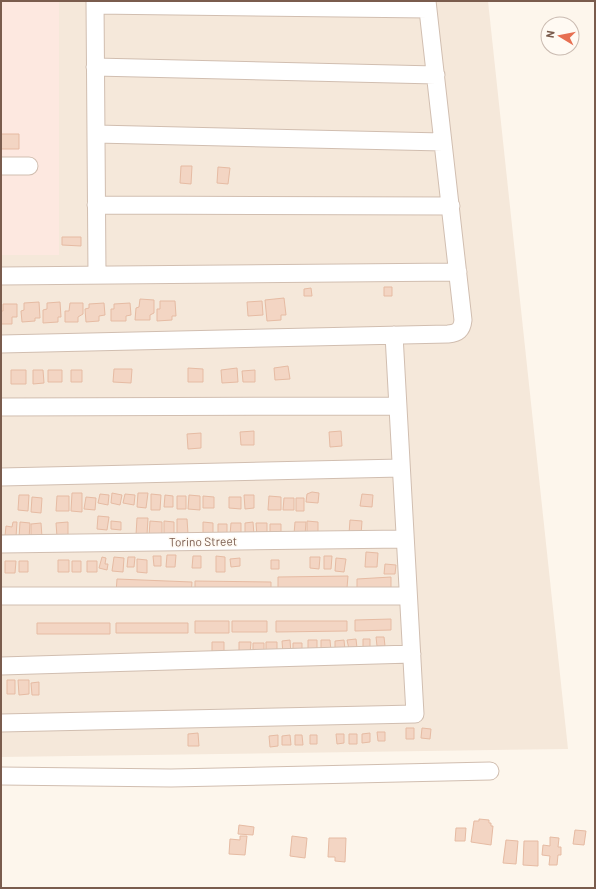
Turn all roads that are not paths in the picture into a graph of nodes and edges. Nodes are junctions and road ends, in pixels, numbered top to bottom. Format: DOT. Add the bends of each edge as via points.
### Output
graph roads {
  1 [pos="95,3"];
  2 [pos="428,5"];
  3 [pos="95,67"];
  4 [pos="436,75"];
  5 [pos="96,134"];
  6 [pos="443,142"];
  7 [pos="1,166"];
  8 [pos="29,166"];
  9 [pos="96,205"];
  10 [pos="450,206"];
  11 [pos="458,272"];
  12 [pos="97,275"];
  13 [pos="1,276"];
  14 [pos="394,335"];
  15 [pos="1,344"];
  16 [pos="398,406"];
  17 [pos="1,407"];
  18 [pos="401,468"];
  19 [pos="1,477"];
  20 [pos="405,539"];
  21 [pos="1,544"];
  22 [pos="1,596"];
  23 [pos="408,596"];
  24 [pos="412,654"];
  25 [pos="1,666"];
  26 [pos="1,723"];
  27 [pos="490,771"];
  28 [pos="1,776"];
  1 -- 2 [label="street"];
  1 -- 3 [label="street"];
  2 -- 4 [label="street"];
  3 -- 4 [label="street"];
  3 -- 5 [label="street"];
  4 -- 6 [label="street"];
  5 -- 6 [label="street"];
  5 -- 9 [label="street"];
  6 -- 10 [label="street"];
  7 -- 8 [label="street"];
  9 -- 10 [label="street"];
  9 -- 12 [label="street"];
  10 -- 11 [label="street"];
  11 -- 12 [label="street"];
  11 -- 14 [label="street" via="463,320 462,326 455,334"];
  12 -- 13 [label="street"];
  14 -- 15 [label="street"];
  14 -- 16 [label="street"];
  16 -- 17 [label="street"];
  16 -- 18 [label="street"];
  18 -- 19 [label="street"];
  18 -- 20 [label="street"];
  20 -- 21 [label="street, Torino Street"];
  20 -- 23 [label="street"];
  22 -- 23 [label="street"];
  23 -- 24 [label="street"];
  24 -- 25 [label="street"];
  24 -- 26 [label="street" via="415,714"];
  27 -- 28 [label="street" via="171,778"];
}
